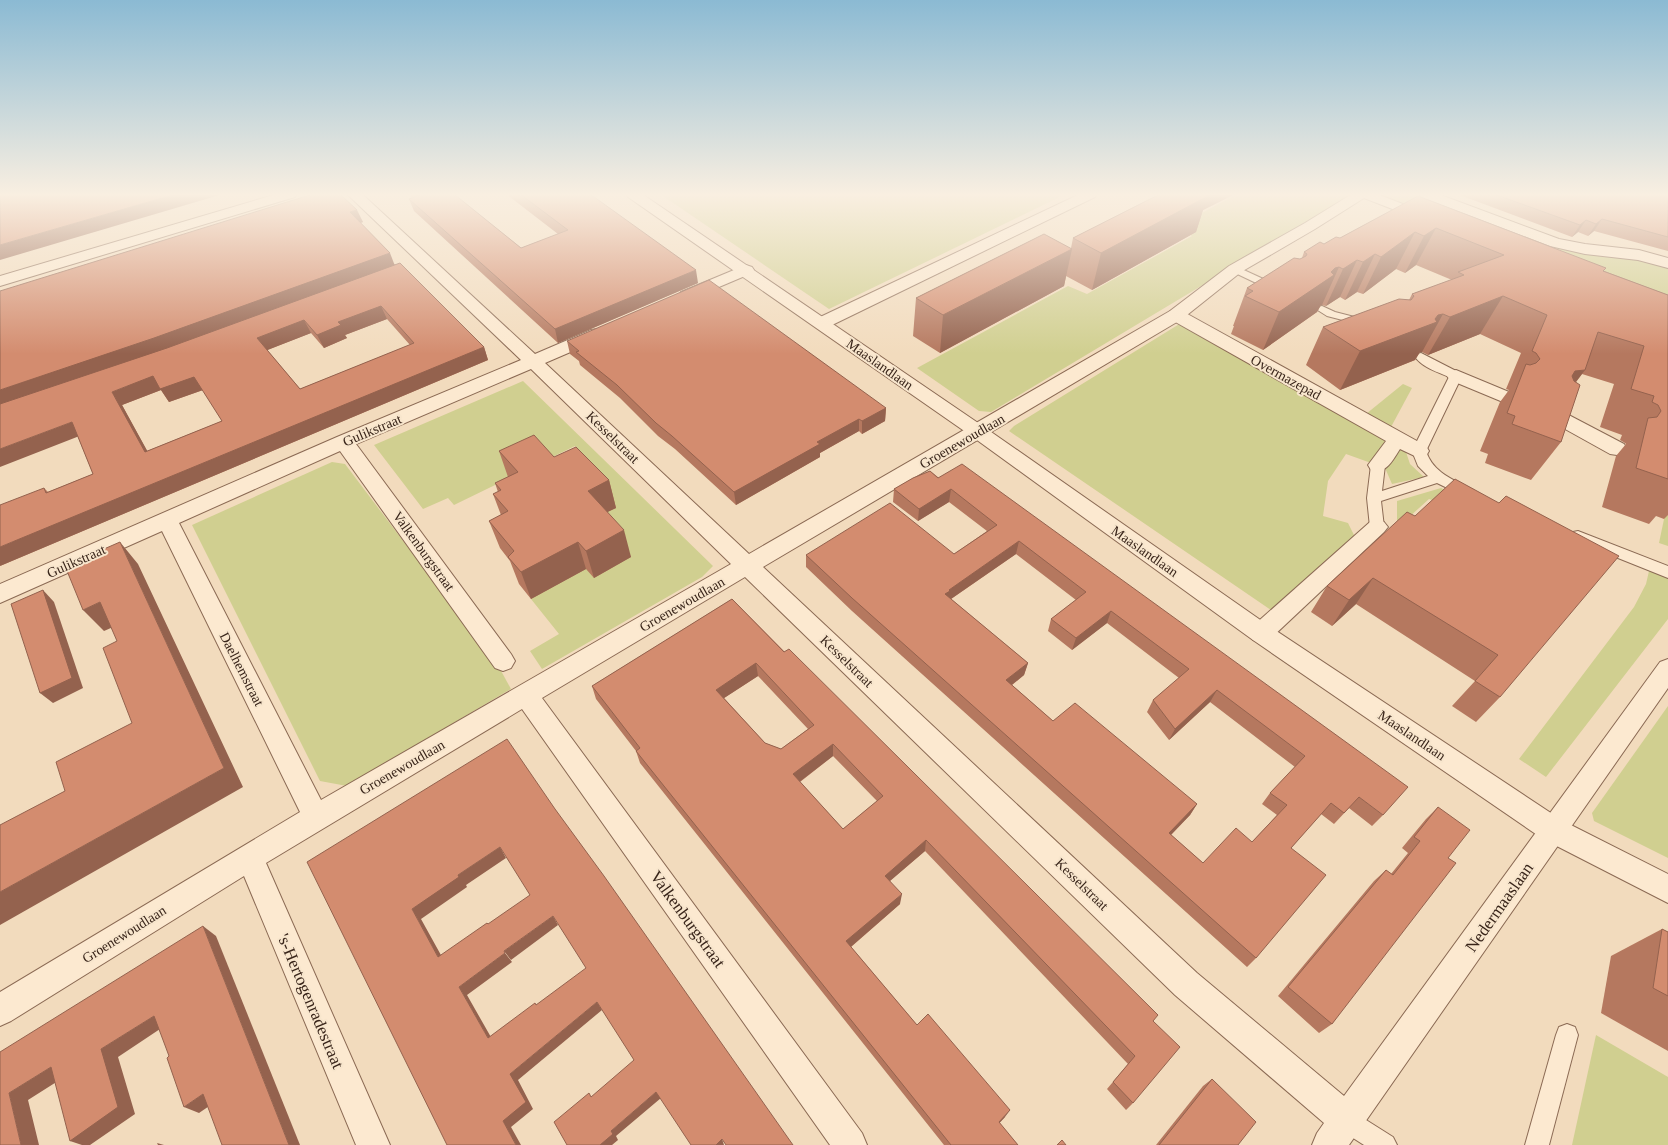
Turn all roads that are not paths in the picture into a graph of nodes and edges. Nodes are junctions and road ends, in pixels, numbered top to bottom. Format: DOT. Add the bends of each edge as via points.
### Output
graph roads {
  1 [pos="110,247"];
  2 [pos="404,247"];
  3 [pos="713,247"];
  4 [pos="979,247"];
  5 [pos="1273,247"];
  6 [pos="1577,247"];
  7 [pos="1668,263"];
  8 [pos="1235,269"];
  9 [pos="746,270"];
  10 [pos="0,281"];
  11 [pos="1284,292"];
  12 [pos="673,302"];
  13 [pos="1322,309"];
  14 [pos="1176,315"];
  15 [pos="822,323"];
  16 [pos="614,327"];
  17 [pos="1377,328"];
  18 [pos="1421,357"];
  19 [pos="534,362"];
  20 [pos="1456,376"];
  21 [pos="1503,396"];
  22 [pos="1554,415"];
  23 [pos="977,431"];
  24 [pos="1397,439"];
  25 [pos="344,442"];
  26 [pos="1617,449"];
  27 [pos="1419,451"];
  28 [pos="1378,465"];
  29 [pos="1438,478"];
  30 [pos="1480,497"];
  31 [pos="1374,498"];
  32 [pos="167,520"];
  33 [pos="1377,527"];
  34 [pos="1567,532"];
  35 [pos="748,566"];
  36 [pos="1668,572"];
  37 [pos="0,594"];
  38 [pos="1261,633"];
  39 [pos="504,661"];
  40 [pos="1668,669"];
  41 [pos="525,694"];
  42 [pos="316,817"];
  43 [pos="1553,830"];
  44 [pos="250,857"];
  45 [pos="1668,889"];
  46 [pos="0,1010"];
  47 [pos="1567,1035"];
  48 [pos="1347,1121"];
  49 [pos="373,1145"];
  50 [pos="850,1145"];
  51 [pos="1329,1145"];
  52 [pos="1385,1145"];
  53 [pos="1537,1145"];
  1 -- 10 [label="street"];
  2 -- 19 [label="street, Kesselstraat" via="419,264"];
  3 -- 9 [label="street, Maaslandlaan"];
  4 -- 15 [label="street"];
  5 -- 8 [label="street, Groenewoudlaan"];
  6 -- 7 [label="street" via="1639,255"];
  8 -- 11 [label="lane"];
  8 -- 14 [label="street, Groenewoudlaan"];
  9 -- 12 [label="street"];
  9 -- 15 [label="street, Maaslandlaan"];
  13 -- 17 [label="lane"];
  14 -- 23 [label="street, Groenewoudlaan"];
  14 -- 24 [label="street, Overmazepad"];
  15 -- 23 [label="street, Maaslandlaan"];
  16 -- 19 [label="street, Gulikstraat"];
  18 -- 20 [label="lane"];
  19 -- 25 [label="street, Gulikstraat"];
  19 -- 35 [label="street, Kesselstraat"];
  20 -- 21 [label="street"];
  20 -- 27 [label="lane"];
  22 -- 26 [label="street"];
  23 -- 35 [label="street, Groenewoudlaan"];
  23 -- 38 [label="street, Maaslandlaan"];
  24 -- 27 [label="street, Overmazepad"];
  24 -- 28 [label="street"];
  25 -- 32 [label="street, Gulikstraat"];
  25 -- 39 [label="street, Valkenburgstraat"];
  27 -- 29 [label="lane" via="1423,464"];
  28 -- 31 [label="lane"];
  29 -- 30 [label="lane"];
  29 -- 31 [label="lane"];
  31 -- 33 [label="lane"];
  32 -- 37 [label="street, Gulikstraat"];
  32 -- 42 [label="street, Daelhemstraat"];
  33 -- 38 [label="street"];
  34 -- 36 [label="lane"];
  35 -- 41 [label="street, Groenewoudlaan"];
  35 -- 48 [label="street, Kesselstraat" via="1186,984"];
  38 -- 43 [label="street, Maaslandlaan"];
  40 -- 43 [label="street, Nedermaaslaan"];
  41 -- 42 [label="street, Groenewoudlaan"];
  41 -- 50 [label="street, Valkenburgstraat"];
  42 -- 44 [label="street, Groenewoudlaan"];
  43 -- 45 [label="street, Maaslandlaan"];
  43 -- 48 [label="street, Nedermaaslaan"];
  44 -- 46 [label="street, Groenewoudlaan"];
  44 -- 49 [label="street, 's-Hertogenradestraat"];
  47 -- 53 [label="lane"];
  48 -- 51 [label="street, Nedermaaslaan"];
  48 -- 52 [label="lane"];
}
